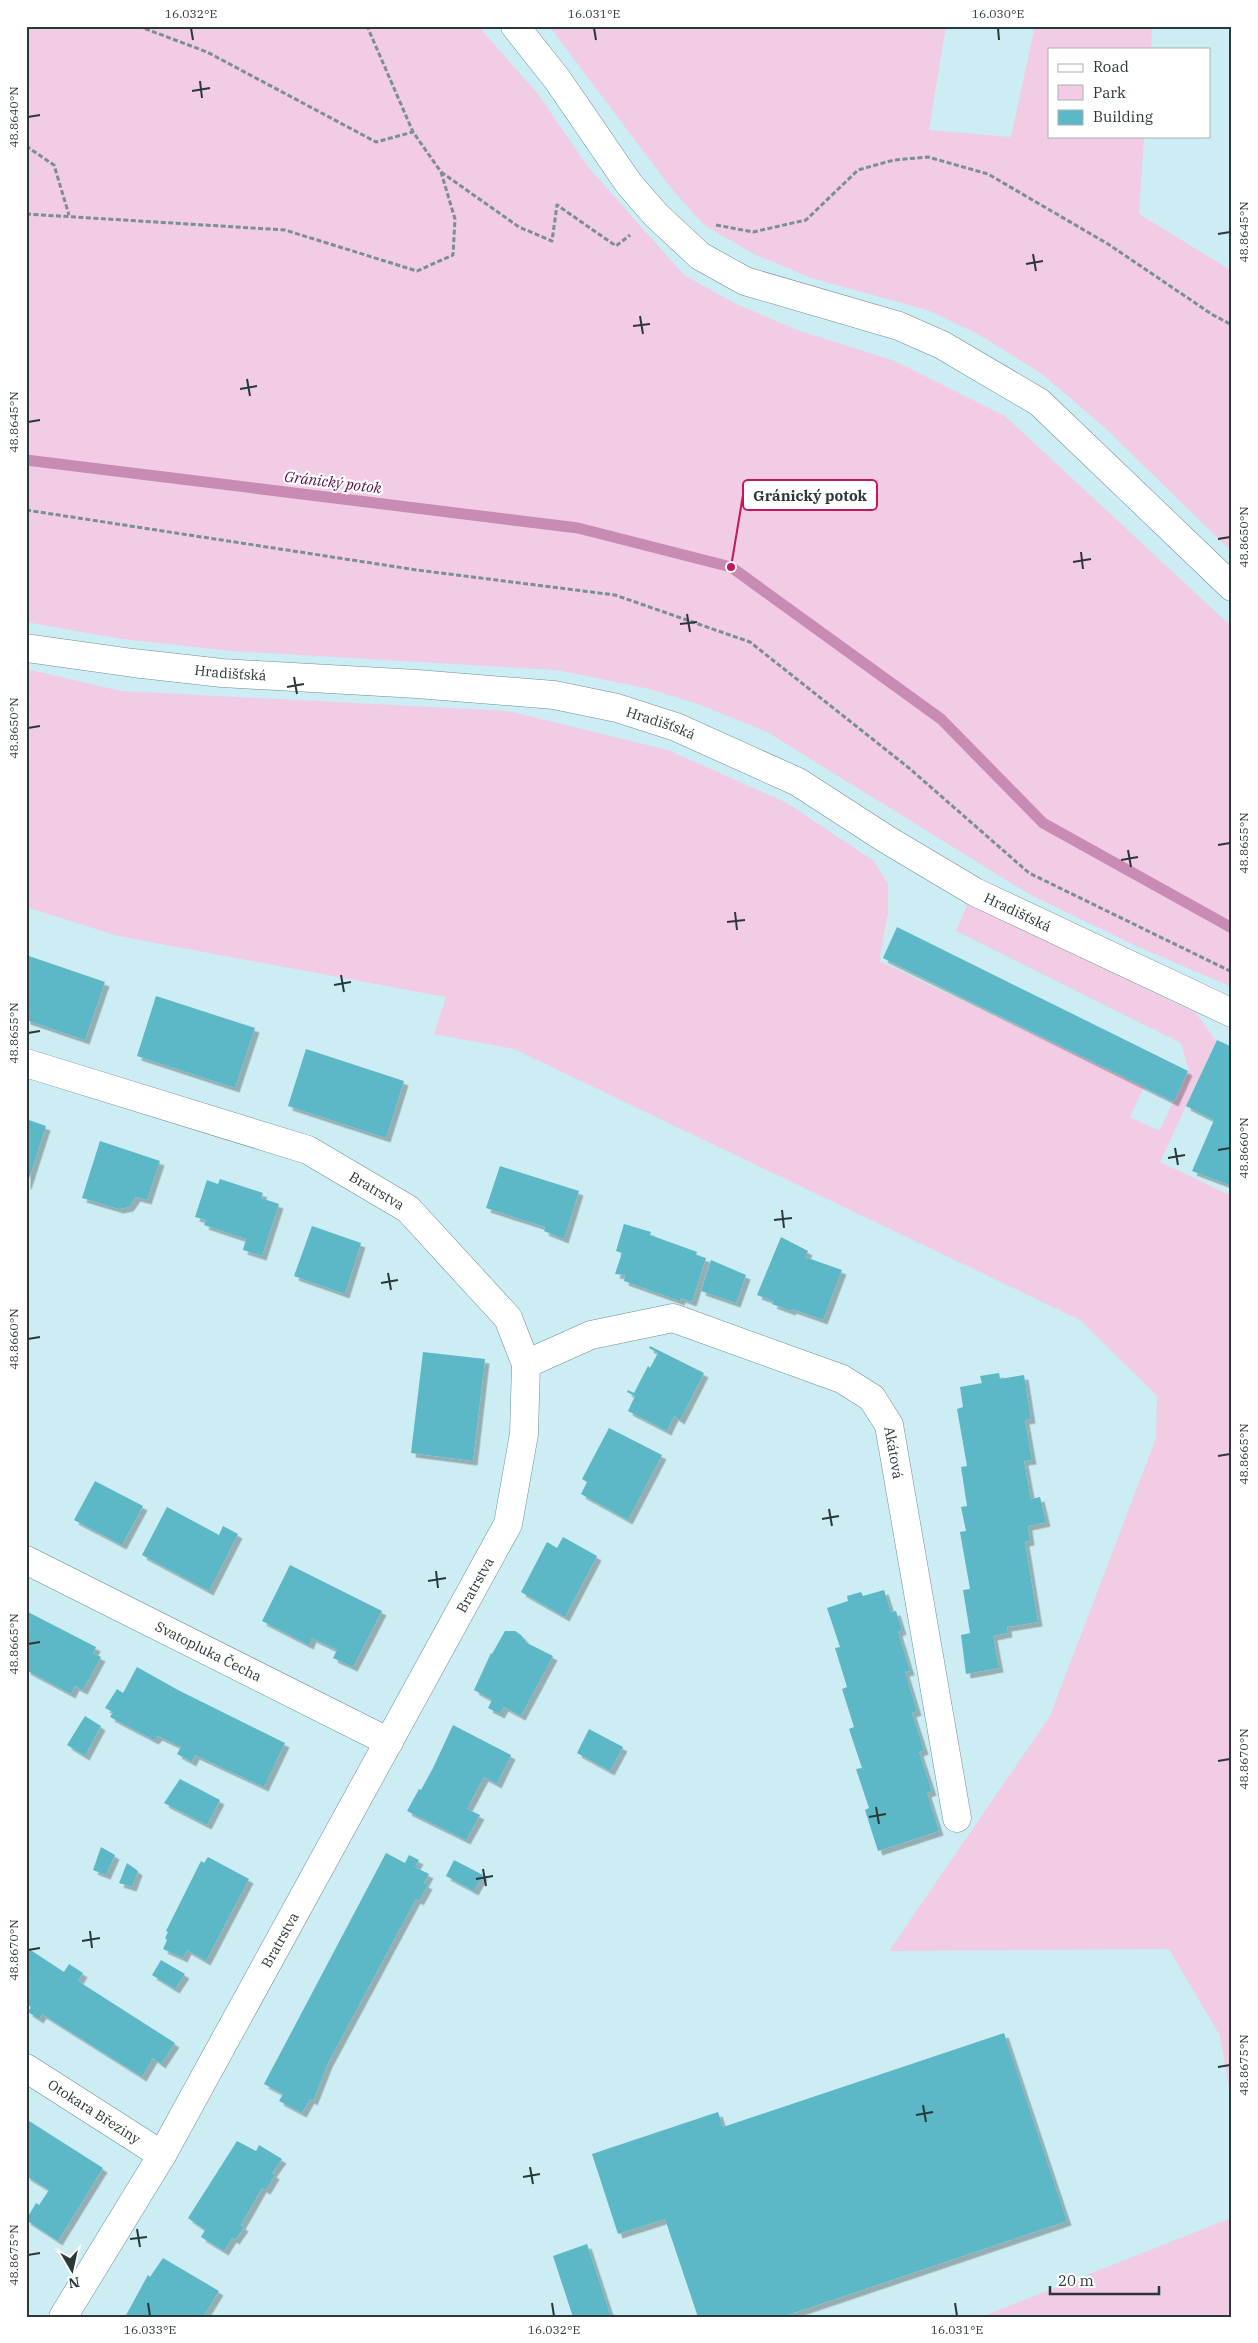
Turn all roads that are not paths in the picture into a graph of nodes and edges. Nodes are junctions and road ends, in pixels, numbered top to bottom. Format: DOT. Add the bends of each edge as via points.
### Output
graph roads {
  1 [pos="515,26"];
  2 [pos="1232,587"];
  3 [pos="26,648"];
  4 [pos="1232,1013"];
  5 [pos="26,1063"];
  6 [pos="526,1364"];
  7 [pos="26,1560"];
  8 [pos="389,1742"];
  9 [pos="957,1818"];
  10 [pos="26,2068"];
  11 [pos="162,2155"];
  12 [pos="63,2317"];
  1 -- 2 [label="street" via="557,79 629,184 656,215 700,256 745,281 899,326 942,345 1039,402"];
  3 -- 4 [label="street, Hradišťská" via="222,672 554,695 617,708 676,727 798,782 975,892"];
  5 -- 6 [label="street, Bratrstva" via="308,1150 408,1209 508,1318"];
  6 -- 8 [label="street, Bratrstva" via="524,1434 508,1524"];
  6 -- 9 [label="street, Akátová" via="591,1335 672,1318 842,1379 872,1398 889,1425"];
  7 -- 8 [label="street, Svatopluka Čecha"];
  8 -- 11 [label="street, Bratrstva"];
  10 -- 11 [label="street, Otokara Březiny"];
  11 -- 12 [label="street, Bratrstva"];
}
